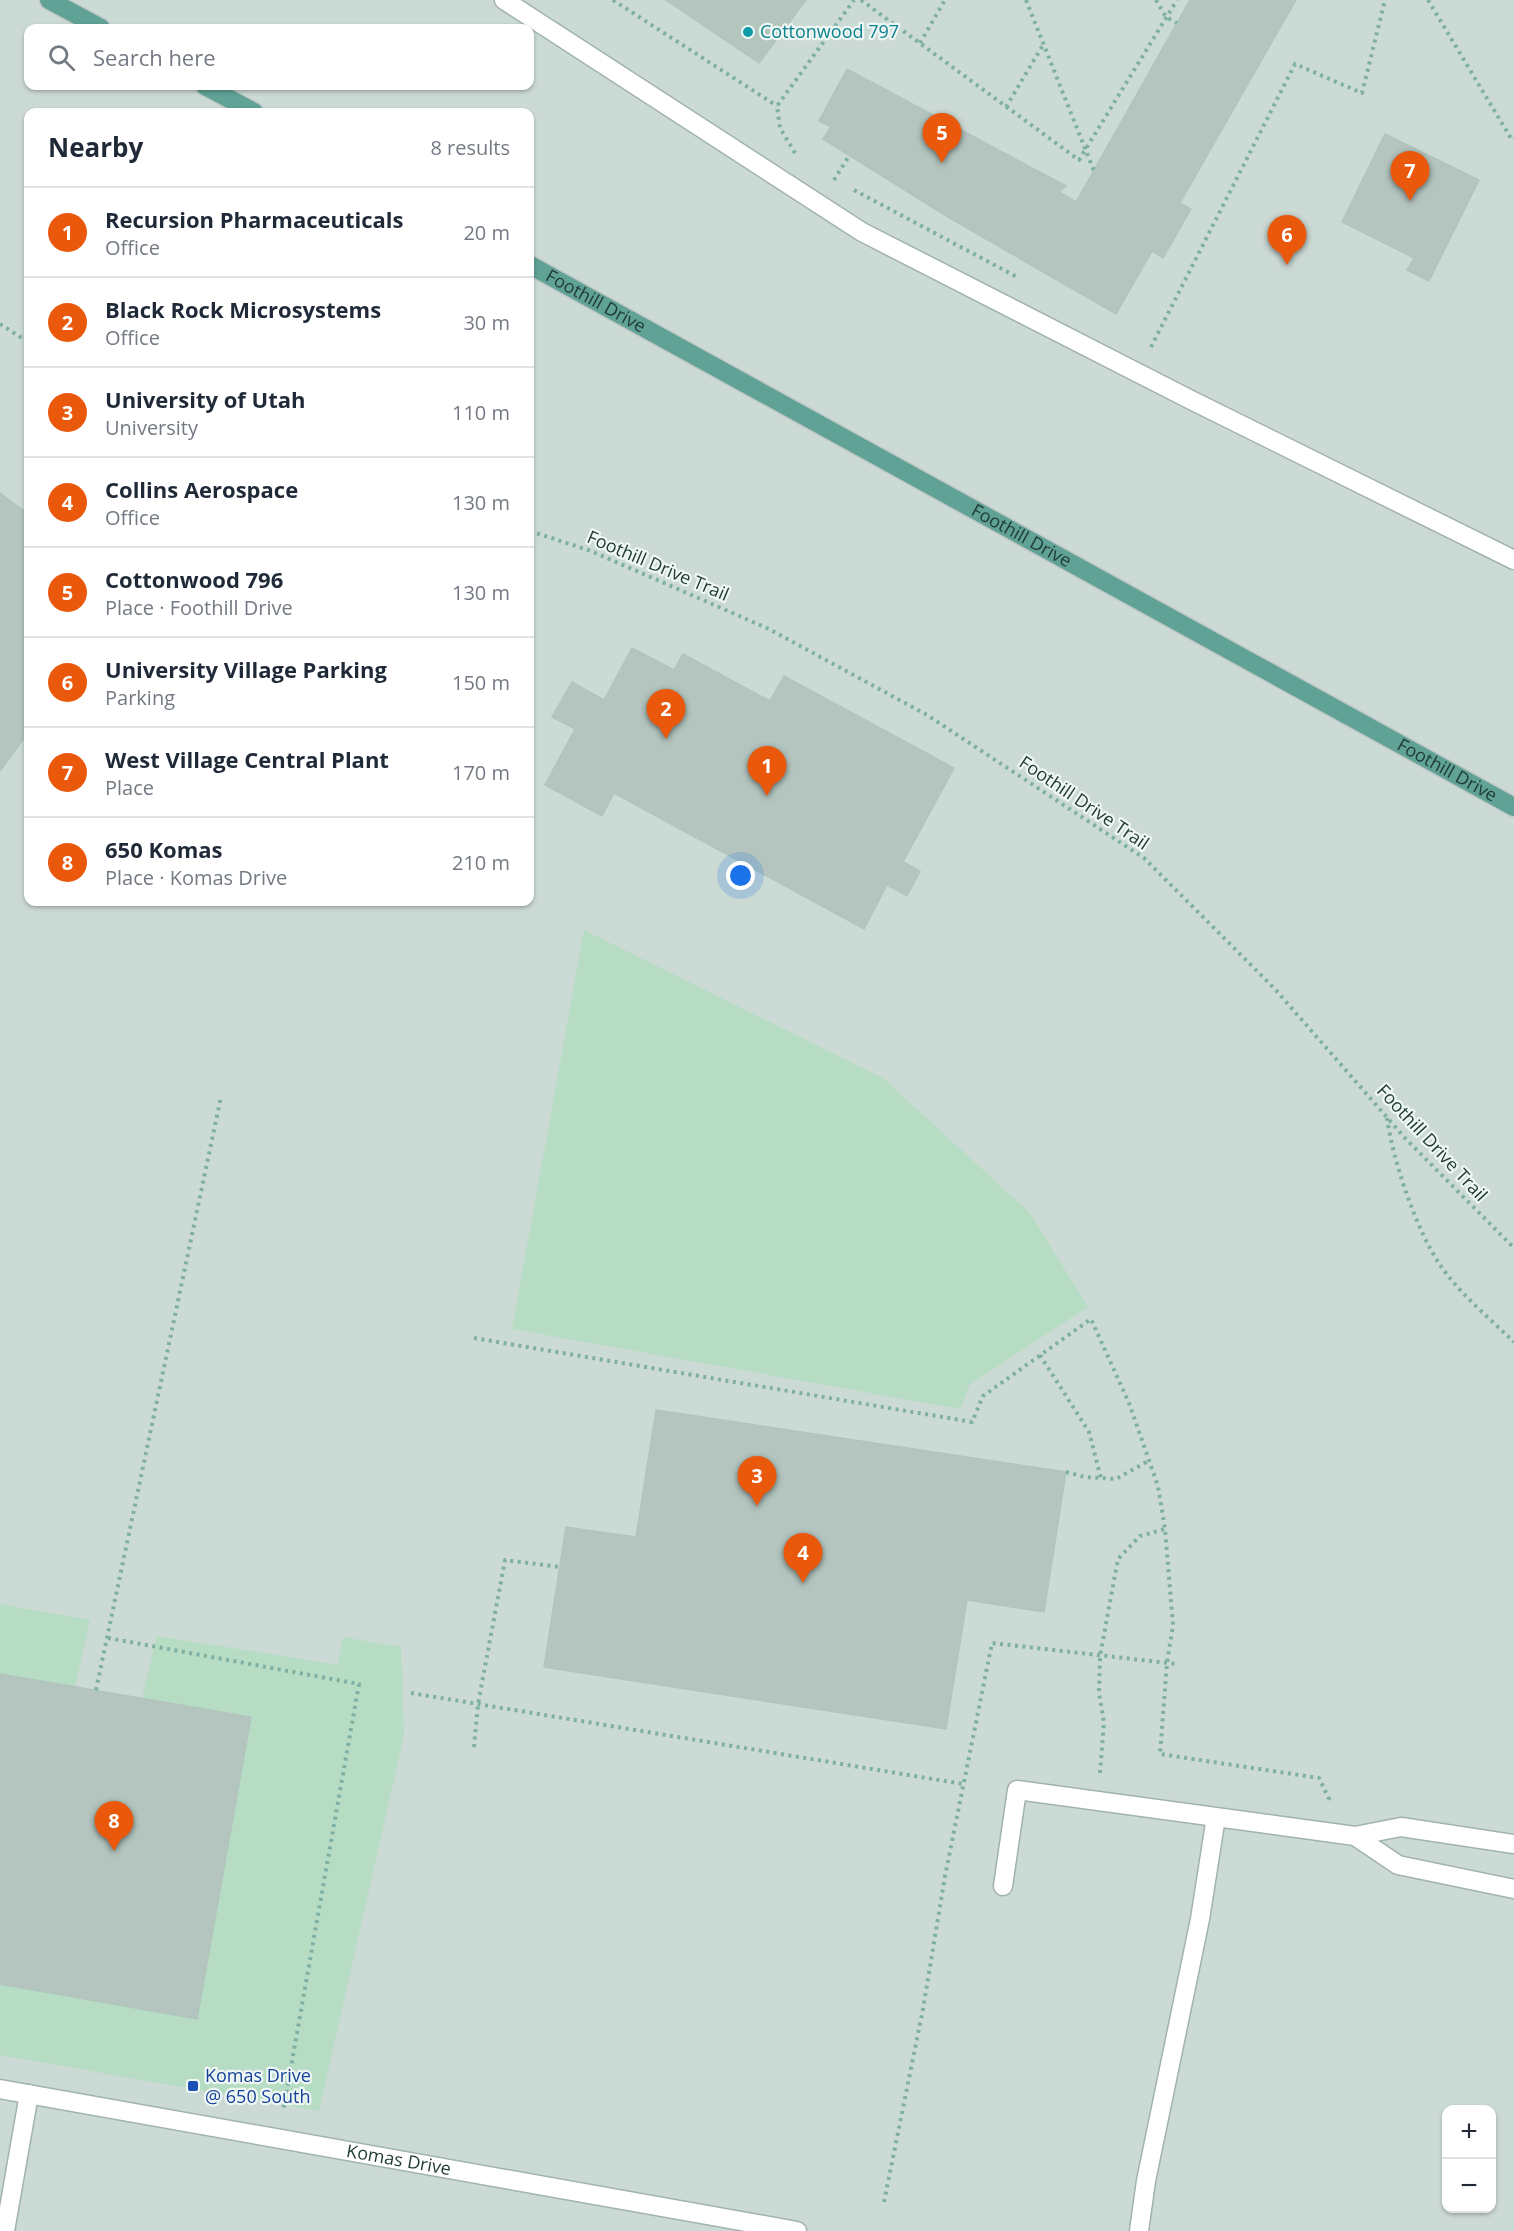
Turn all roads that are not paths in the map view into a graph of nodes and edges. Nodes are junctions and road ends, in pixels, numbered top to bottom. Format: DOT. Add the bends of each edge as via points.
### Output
graph roads {
  1 [pos="49,0"];
  2 [pos="504,0"];
  3 [pos="94,24"];
  4 [pos="213,90"];
  5 [pos="246,108"];
  6 [pos="534,267"];
  7 [pos="1514,560"];
  8 [pos="1514,807"];
  9 [pos="1216,1817"];
  10 [pos="1355,1836"];
  11 [pos="1514,1844"];
  12 [pos="1003,1886"];
  13 [pos="1514,1889"];
  14 [pos="0,2089"];
  15 [pos="29,2094"];
  16 [pos="5,2231"];
  17 [pos="797,2231"];
  18 [pos="1139,2231"];
  1 -- 3 [label="main road"];
  2 -- 7 [label="street" via="862,232"];
  4 -- 5 [label="main road"];
  6 -- 8 [label="main road, Foothill Drive"];
  9 -- 10 [label="street"];
  9 -- 12 [label="street" via="1017,1790"];
  9 -- 18 [label="street"];
  10 -- 11 [label="street" via="1401,1827"];
  10 -- 13 [label="street" via="1398,1865"];
  14 -- 15 [label="street, Komas Drive"];
  15 -- 16 [label="street"];
  15 -- 17 [label="street, Komas Drive"];
}
